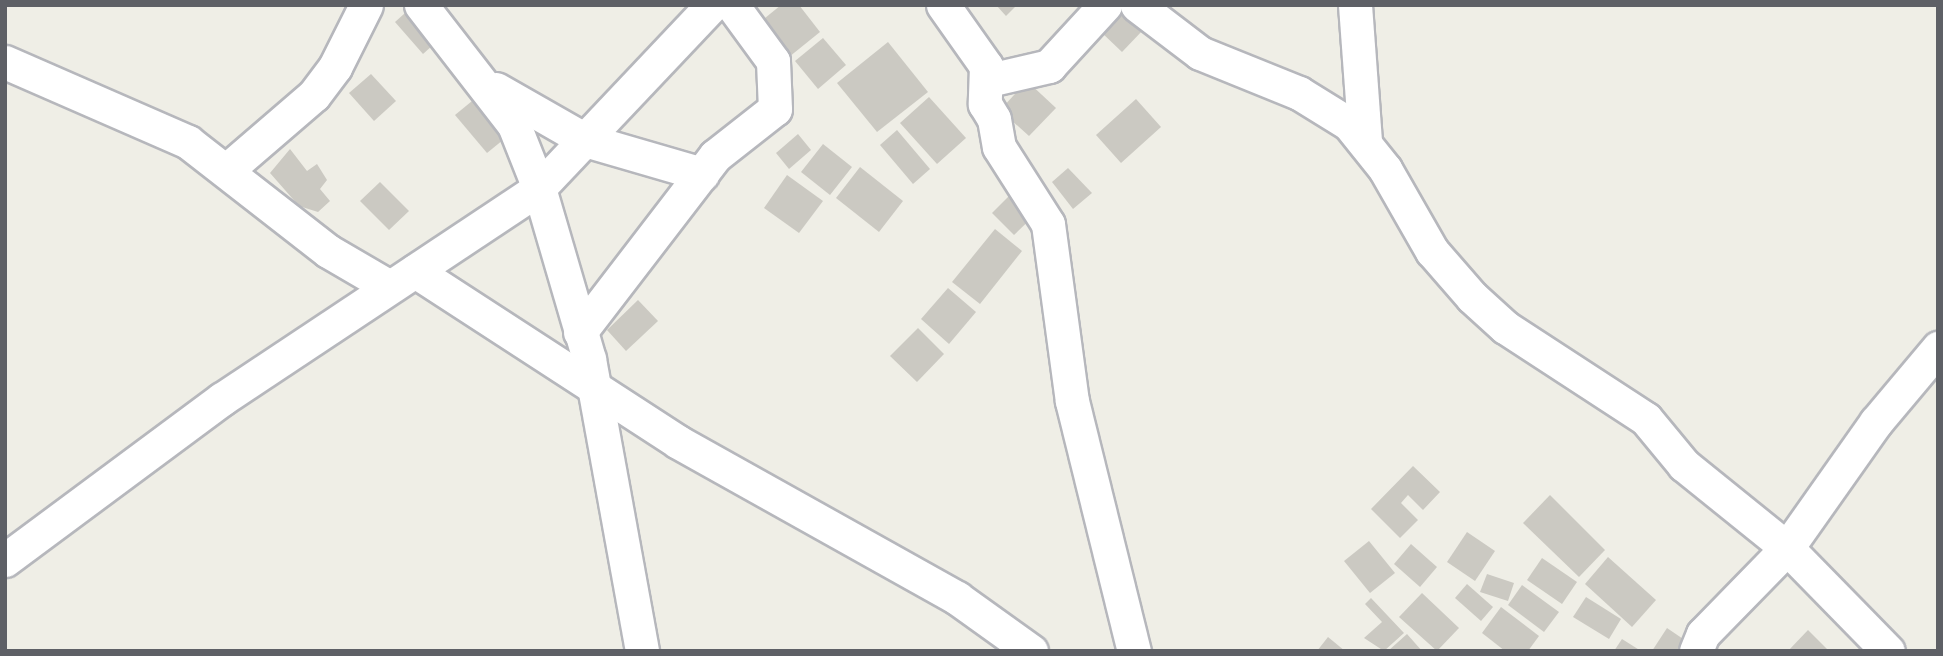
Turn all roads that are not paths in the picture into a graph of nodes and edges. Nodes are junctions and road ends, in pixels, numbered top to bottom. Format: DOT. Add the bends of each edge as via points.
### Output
graph roads {
  1 [pos="366,5"];
  2 [pos="421,5"];
  3 [pos="712,5"];
  4 [pos="732,5"];
  5 [pos="943,5"];
  6 [pos="1105,5"];
  7 [pos="1137,5"];
  8 [pos="1355,5"];
  9 [pos="5,62"];
  10 [pos="989,80"];
  11 [pos="485,82"];
  12 [pos="585,140"];
  13 [pos="1365,140"];
  14 [pos="228,169"];
  15 [pos="702,174"];
  16 [pos="539,188"];
  17 [pos="401,278"];
  18 [pos="580,332"];
  19 [pos="1938,348"];
  20 [pos="593,382"];
  21 [pos="1787,548"];
  22 [pos="5,560"];
  23 [pos="642,651"];
  24 [pos="1031,651"];
  25 [pos="1134,651"];
  26 [pos="1696,651"];
  27 [pos="1888,651"];
  1 -- 14 [label="street" via="335,67 314,95"];
  2 -- 11 [label="street"];
  3 -- 12 [label="street"];
  4 -- 15 [label="street" via="773,61 775,109 715,156"];
  5 -- 10 [label="street" via="986,65"];
  6 -- 10 [label="street" via="1049,66"];
  7 -- 13 [label="street" via="1200,53 1299,93"];
  8 -- 13 [label="street"];
  9 -- 14 [label="street" via="188,142"];
  10 -- 25 [label="street" via="985,104 995,119 999,147 1048,224 1072,401"];
  11 -- 12 [label="street"];
  11 -- 16 [label="street" via="514,125"];
  12 -- 15 [label="street"];
  12 -- 16 [label="street"];
  13 -- 21 [label="street" via="1432,251 1472,297 1506,327 1646,419 1684,465"];
  14 -- 17 [label="street" via="328,251"];
  15 -- 18 [label="street"];
  16 -- 17 [label="street"];
  16 -- 18 [label="street"];
  17 -- 20 [label="street"];
  17 -- 22 [label="street"];
  18 -- 20 [label="street"];
  19 -- 21 [label="street" via="1875,422"];
  20 -- 23 [label="street"];
  20 -- 24 [label="street" via="678,442 957,598"];
  21 -- 26 [label="street" via="1703,634"];
  21 -- 27 [label="street"];
}
